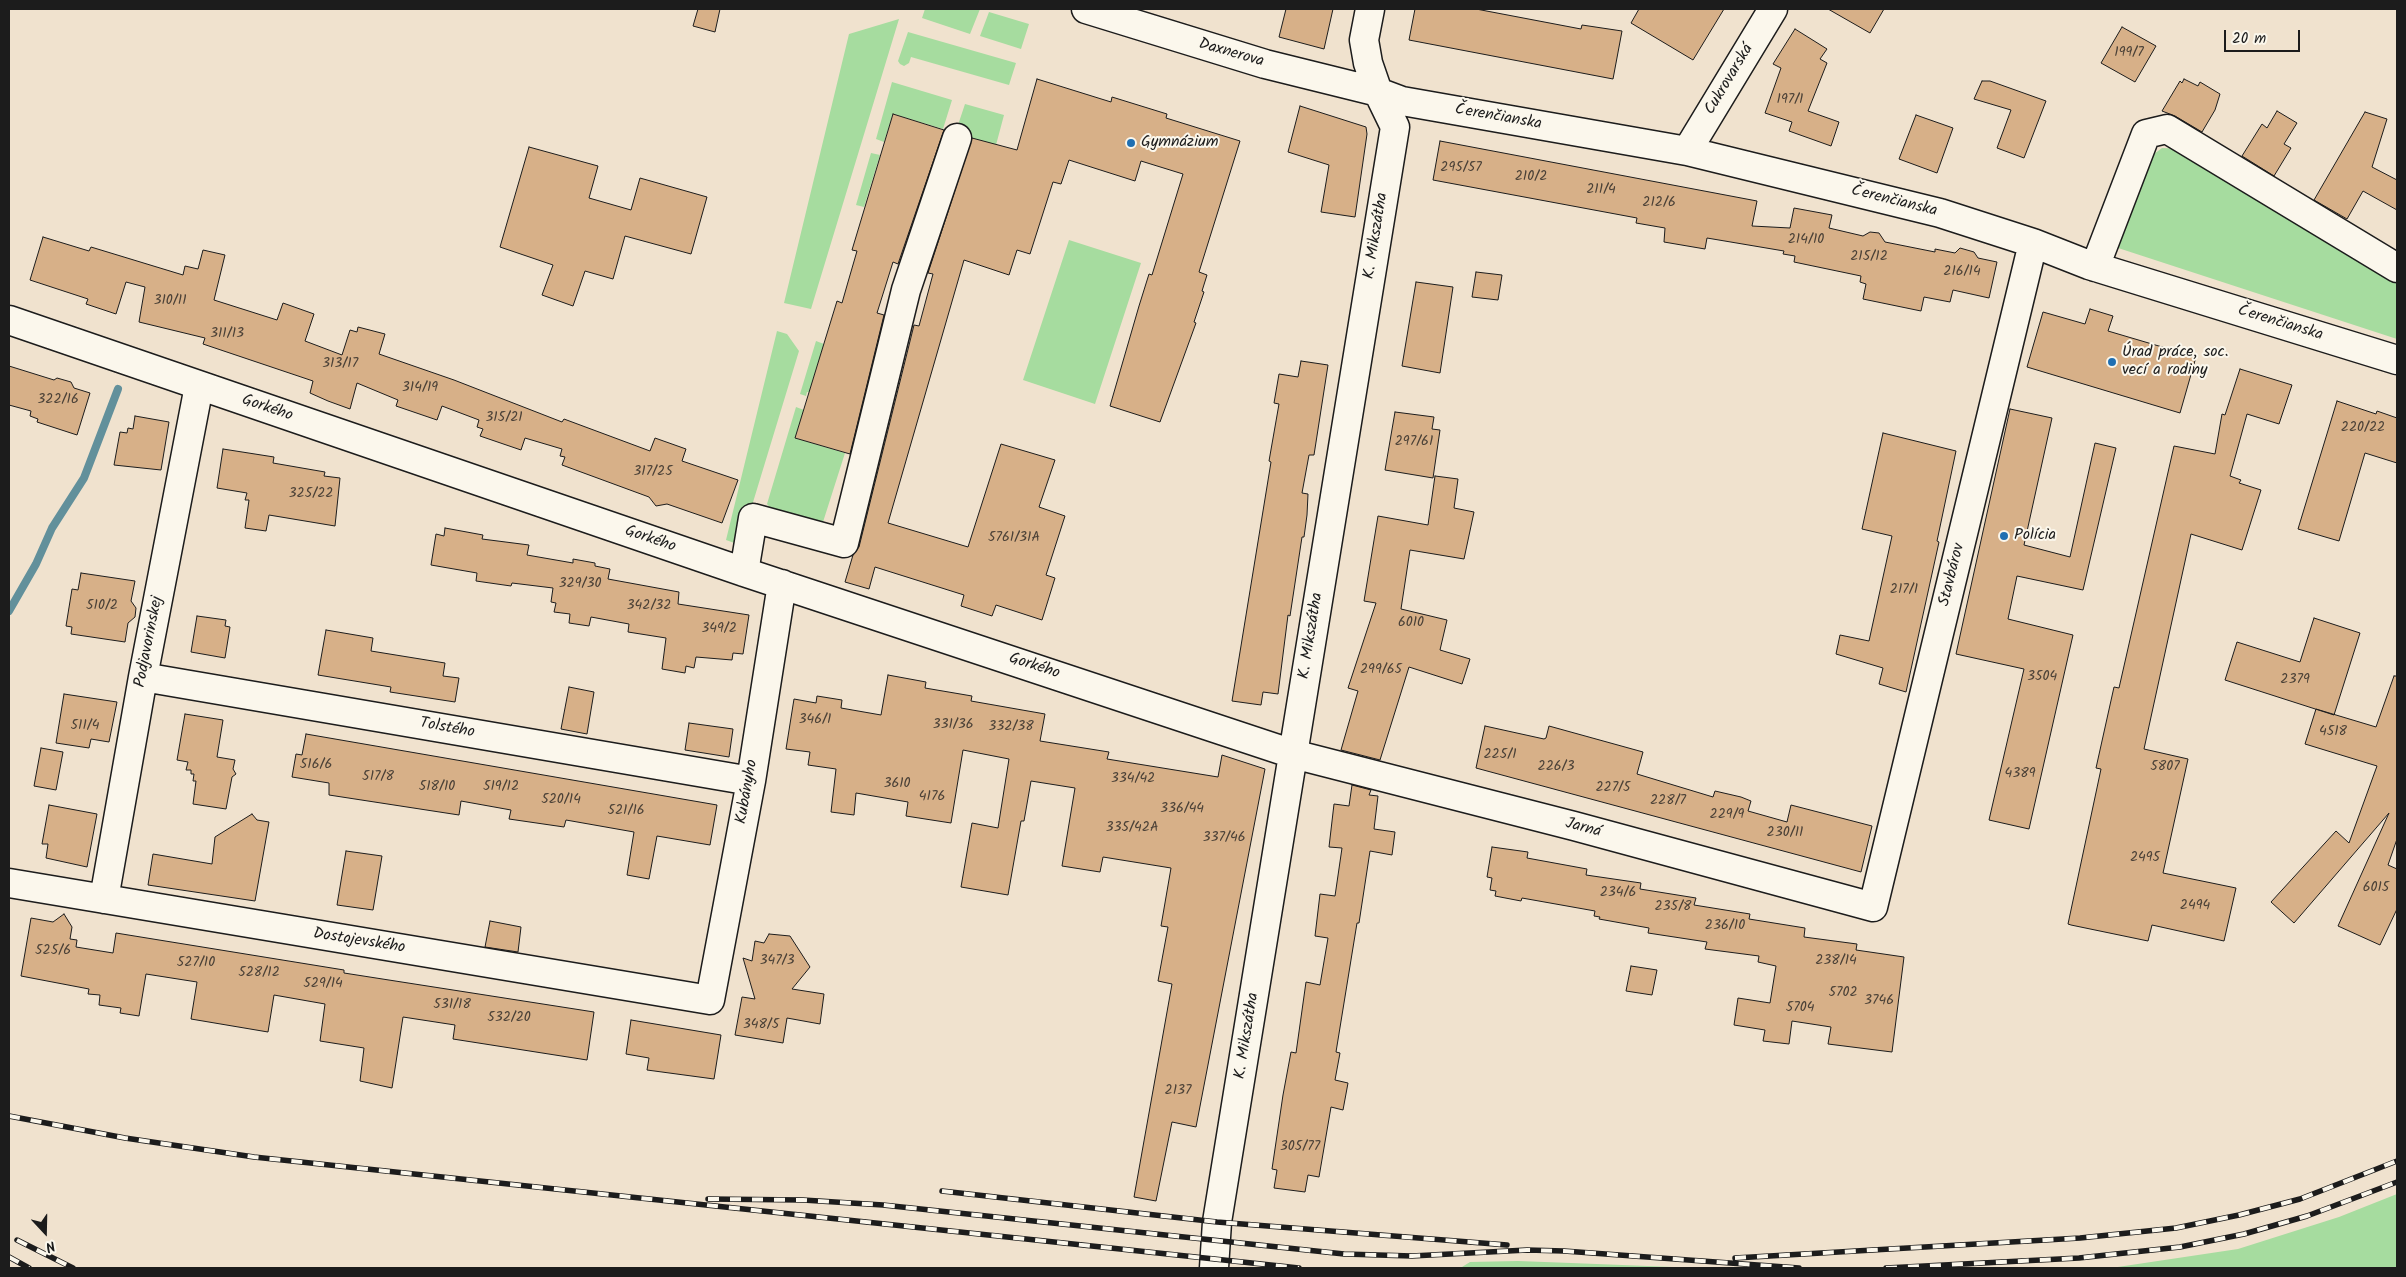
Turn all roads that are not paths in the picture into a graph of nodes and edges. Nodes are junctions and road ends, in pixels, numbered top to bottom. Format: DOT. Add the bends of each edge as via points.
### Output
graph roads {
  1 [pos="1086,9"];
  2 [pos="1370,9"];
  3 [pos="1773,9"];
  4 [pos="1378,92"];
  5 [pos="957,138"];
  6 [pos="1687,151"];
  7 [pos="2034,243"];
  8 [pos="2095,267"];
  9 [pos="2397,268"];
  10 [pos="9,320"];
  11 [pos="2397,360"];
  12 [pos="199,386"];
  13 [pos="744,572"];
  14 [pos="782,584"];
  15 [pos="143,677"];
  16 [pos="1293,754"];
  17 [pos="750,781"];
  18 [pos="9,883"];
  19 [pos="104,899"];
  20 [pos="1873,907"];
  21 [pos="710,1000"];
  22 [pos="1214,1268"];
  1 -- 4 [label="street, Daxnerova" via="1265,64"];
  2 -- 4 [label="street, K. Mikszátha" via="1364,40"];
  3 -- 6 [label="street, Cukrovarská"];
  4 -- 6 [label="street, Čerenčianska" via="1402,101"];
  4 -- 16 [label="street, K. Mikszátha" via="1395,126"];
  5 -- 13 [label="street" via="906,290 844,543 753,518"];
  6 -- 7 [label="street, Čerenčianska" via="1940,213"];
  7 -- 8 [label="street, Čerenčianska"];
  7 -- 20 [label="street, Stavbárov"];
  8 -- 9 [label="street" via="2146,134 2167,129"];
  8 -- 11 [label="street, Čerenčianska"];
  10 -- 12 [label="street, Gorkého"];
  12 -- 13 [label="street, Gorkého"];
  12 -- 15 [label="street, Podjavorinskej"];
  13 -- 14 [label="street, Gorkého"];
  14 -- 16 [label="street, Gorkého"];
  14 -- 17 [label="street, Kubányho"];
  15 -- 17 [label="street, Tolstého"];
  15 -- 19 [label="street, Podjavorinskej"];
  16 -- 20 [label="street, Jarná"];
  16 -- 22 [label="street, K. Mikszátha" via="1217,1222"];
  17 -- 21 [label="street, Kubányho"];
  18 -- 19 [label="street, Dostojevského"];
  19 -- 21 [label="street, Dostojevského"];
}
